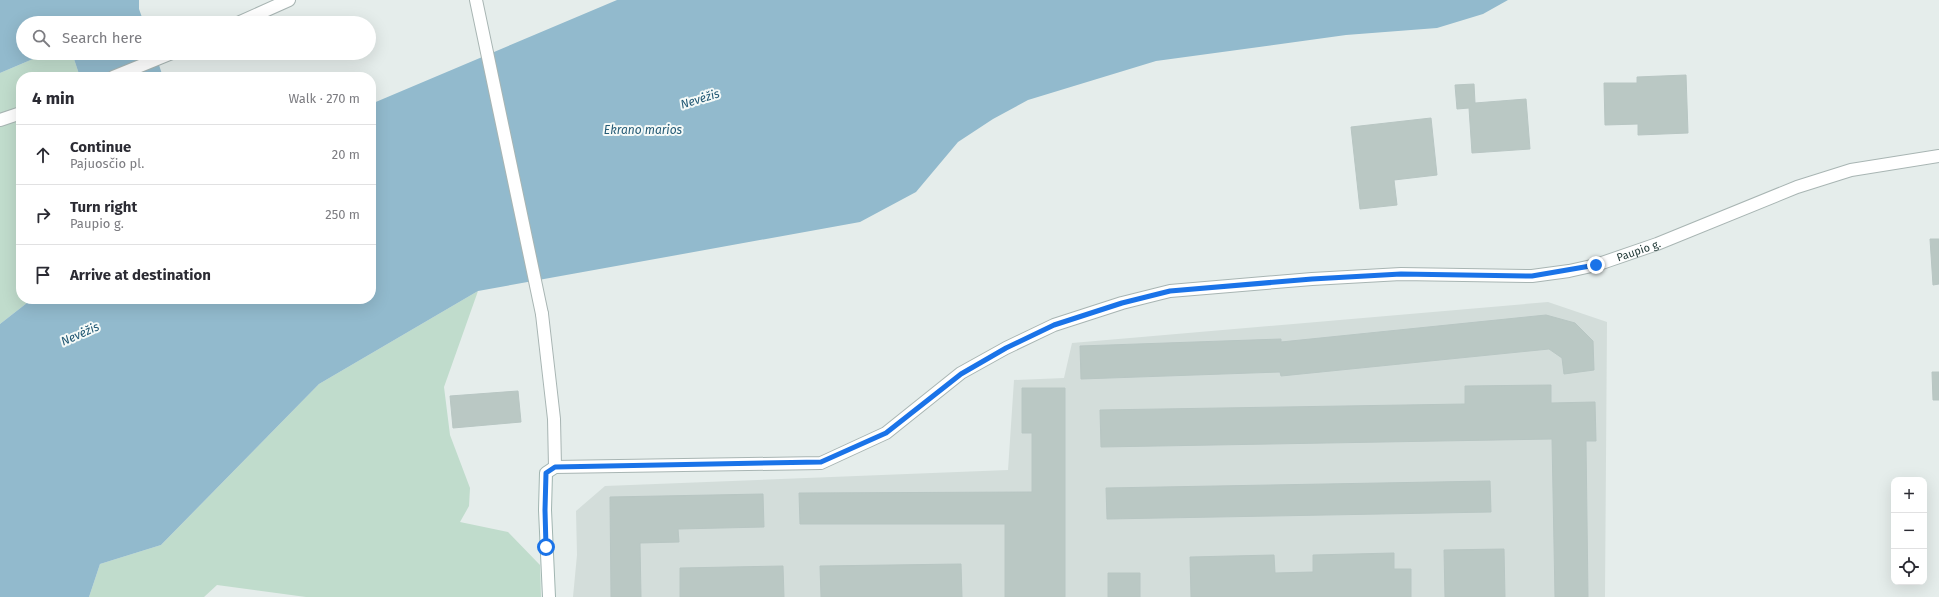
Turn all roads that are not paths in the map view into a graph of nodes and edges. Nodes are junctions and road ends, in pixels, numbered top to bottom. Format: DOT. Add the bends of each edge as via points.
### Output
graph roads {
  1 [pos="289,0"];
  2 [pos="476,0"];
  3 [pos="254,16"];
  4 [pos="154,60"];
  5 [pos="125,72"];
  6 [pos="16,114"];
  7 [pos="0,120"];
  8 [pos="1939,156"];
  9 [pos="555,467"];
  10 [pos="549,597"];
  1 -- 3 [label="street"];
  2 -- 9 [label="street" via="542,314 554,419"];
  4 -- 5 [label="street"];
  6 -- 7 [label="street"];
  8 -- 9 [label="street, Paupio g." via="1851,170 1797,187 1657,244 1596,265 1569,271 1532,276 1401,274 1312,279 1170,291 1122,303 1054,325 1006,348 961,374 886,433 821,462"];
  9 -- 10 [label="street" via="546,473"];
}
